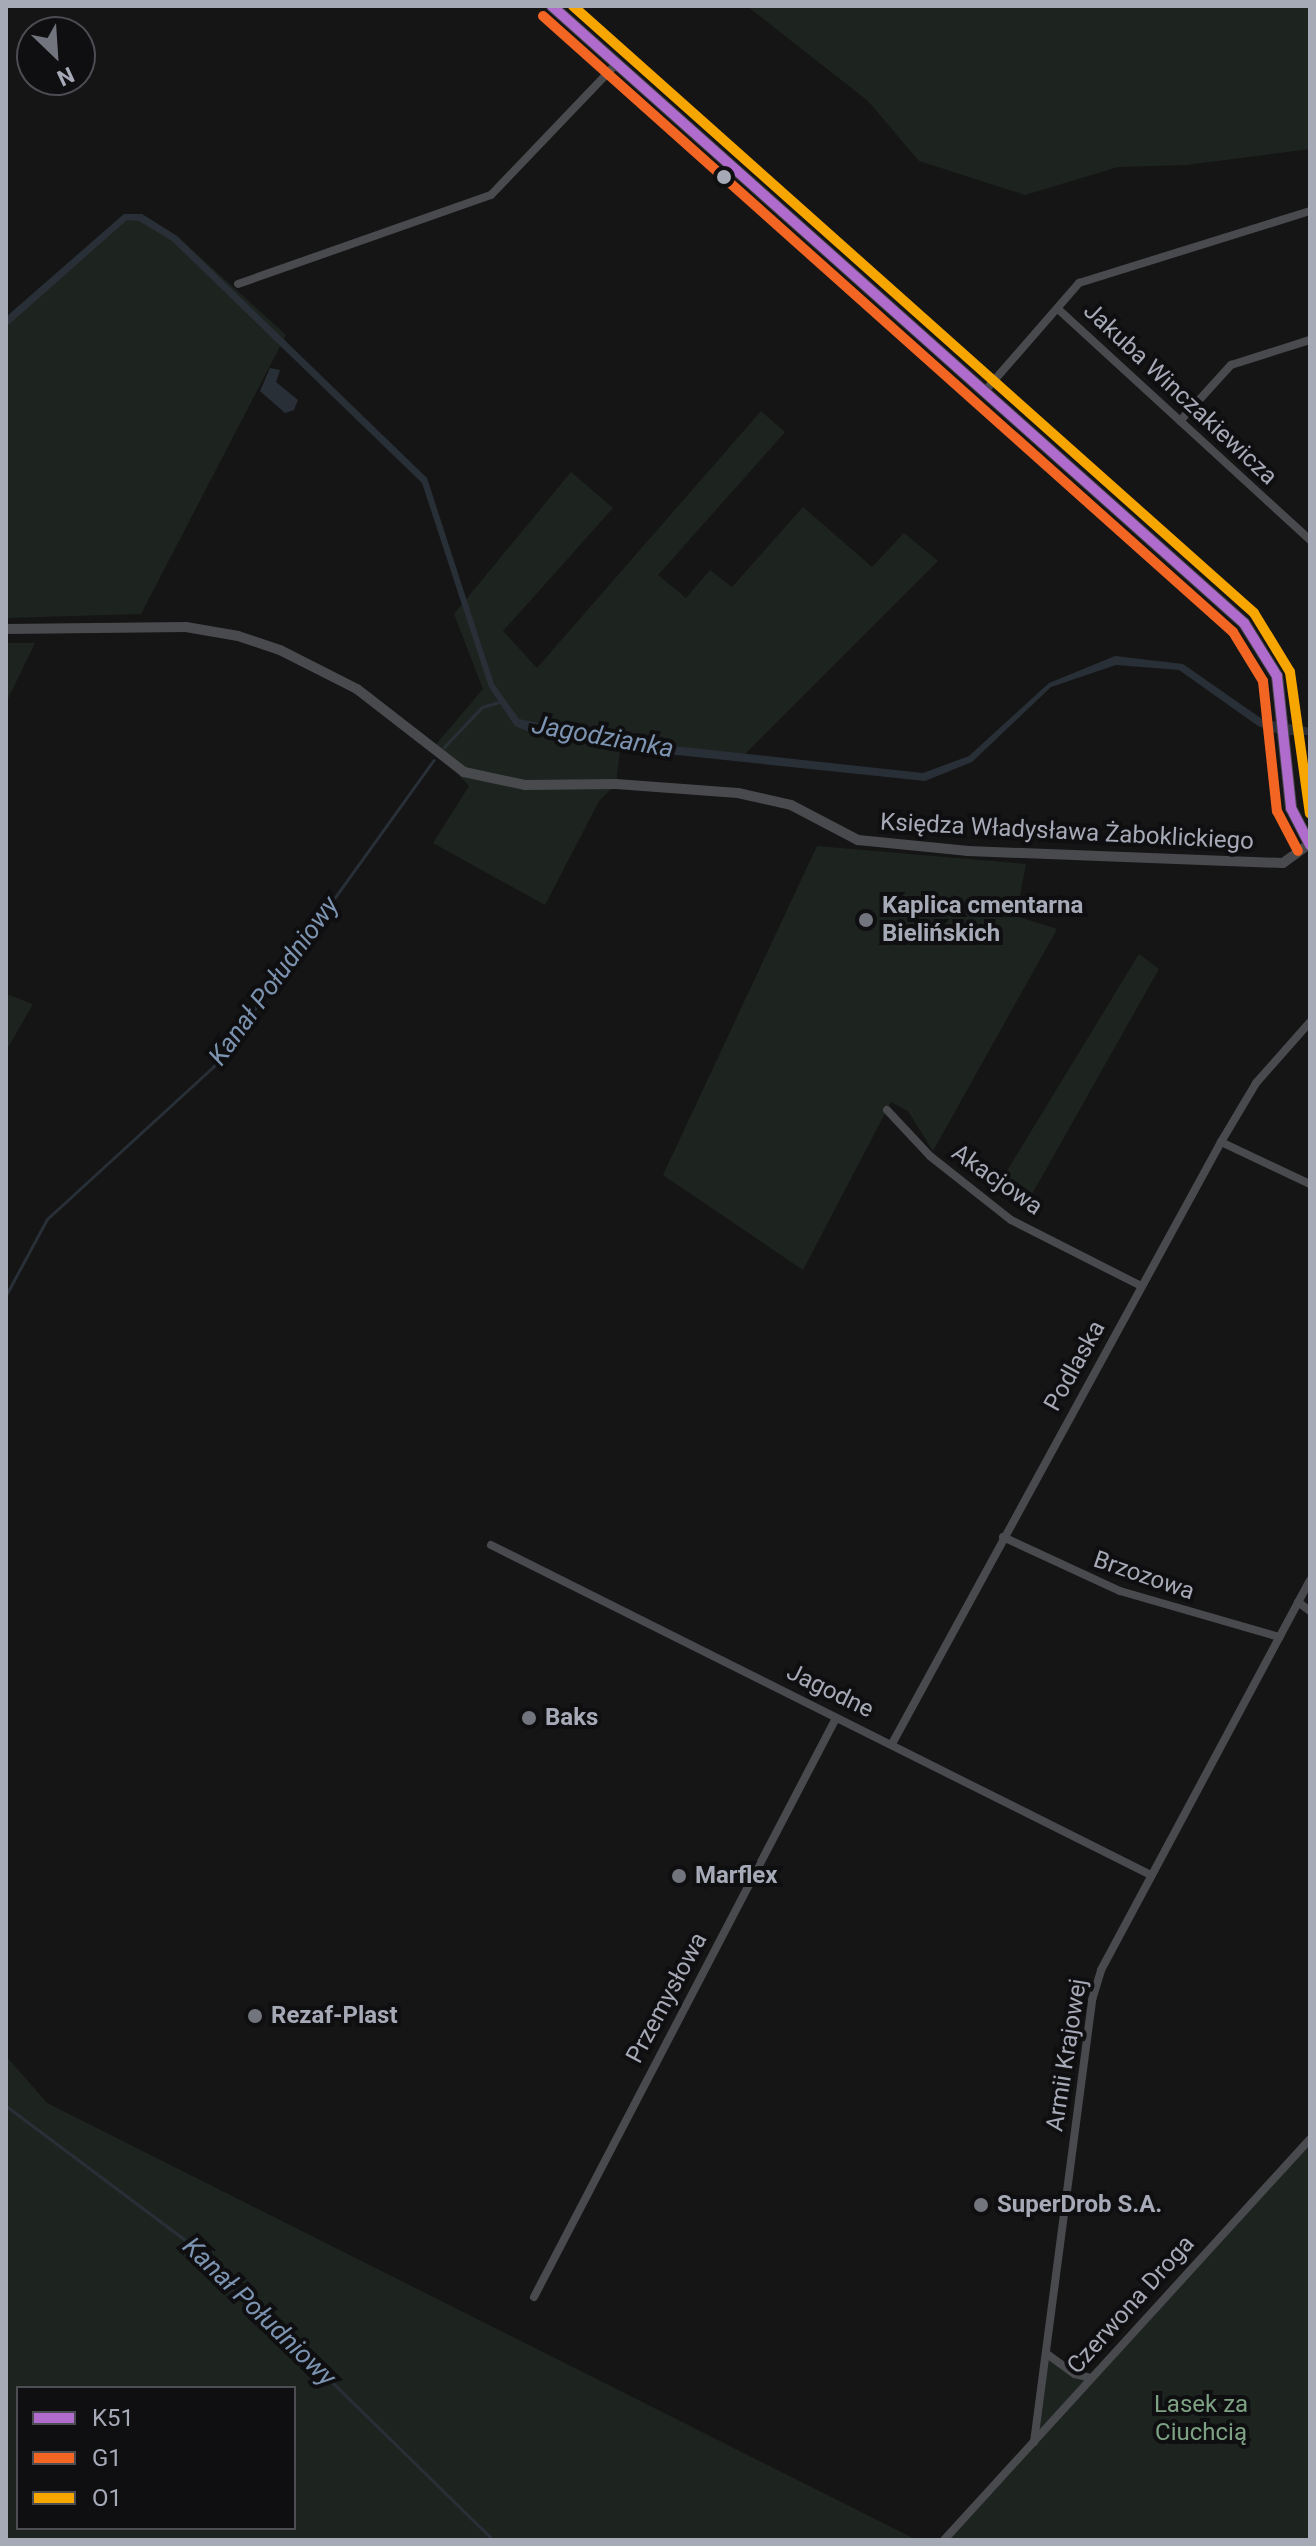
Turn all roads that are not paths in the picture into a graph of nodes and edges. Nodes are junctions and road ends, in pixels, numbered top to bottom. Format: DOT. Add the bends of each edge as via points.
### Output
graph roads {
  1 [pos="552,6"];
  2 [pos="617,63"];
  3 [pos="1310,211"];
  4 [pos="238,284"];
  5 [pos="1058,309"];
  6 [pos="1310,340"];
  7 [pos="984,392"];
  8 [pos="1180,421"];
  9 [pos="1310,540"];
  10 [pos="6,629"];
  11 [pos="1310,844"];
  12 [pos="1310,1022"];
  13 [pos="887,1110"];
  14 [pos="1221,1142"];
  15 [pos="1310,1184"];
  16 [pos="1141,1286"];
  17 [pos="1003,1537"];
  18 [pos="491,1545"];
  19 [pos="1310,1580"];
  20 [pos="1298,1602"];
  21 [pos="1310,1611"];
  22 [pos="1279,1637"];
  23 [pos="836,1718"];
  24 [pos="893,1742"];
  25 [pos="1151,1875"];
  26 [pos="1310,2139"];
  27 [pos="534,2297"];
  28 [pos="1047,2354"];
  29 [pos="1091,2378"];
  30 [pos="1034,2442"];
  31 [pos="944,2540"];
  1 -- 2 [label="main road"];
  2 -- 4 [label="street" via="491,195"];
  2 -- 7 [label="main road"];
  3 -- 5 [label="street" via="1079,283"];
  5 -- 7 [label="street"];
  5 -- 8 [label="street, Jakuba Winczakiewicza"];
  6 -- 8 [label="street" via="1231,365"];
  7 -- 11 [label="main road" via="1244,623 1274,668 1285,712 1291,808"];
  8 -- 9 [label="street, Jakuba Winczakiewicza"];
  10 -- 11 [label="street, Księdza Władysława Żaboklickiego" via="173,626 238,636 280,650 357,689 464,772 525,785 616,784 738,793 791,805 858,840 968,851 1283,863"];
  12 -- 14 [label="street, Podlaska" via="1256,1083"];
  13 -- 16 [label="street, Akacjowa" via="930,1156 1011,1220"];
  14 -- 15 [label="street"];
  14 -- 16 [label="street, Podlaska"];
  16 -- 17 [label="street, Podlaska"];
  17 -- 22 [label="street, Brzozowa" via="1120,1591"];
  17 -- 24 [label="street, Podlaska"];
  18 -- 23 [label="street, Jagodne"];
  19 -- 20 [label="street, Armii Krajowej"];
  20 -- 21 [label="street"];
  20 -- 22 [label="street, Armii Krajowej"];
  22 -- 25 [label="street, Armii Krajowej"];
  23 -- 24 [label="street, Jagodne"];
  23 -- 27 [label="street, Przemysłowa"];
  24 -- 25 [label="street, Jagodne"];
  25 -- 28 [label="street, Armii Krajowej" via="1101,1970 1092,2000"];
  26 -- 29 [label="street, Czerwona Droga"];
  28 -- 29 [label="street" via="1075,2374"];
  28 -- 30 [label="street, Armii Krajowej"];
  29 -- 30 [label="street, Czerwona Droga"];
  30 -- 31 [label="street, Czerwona Droga"];
}
